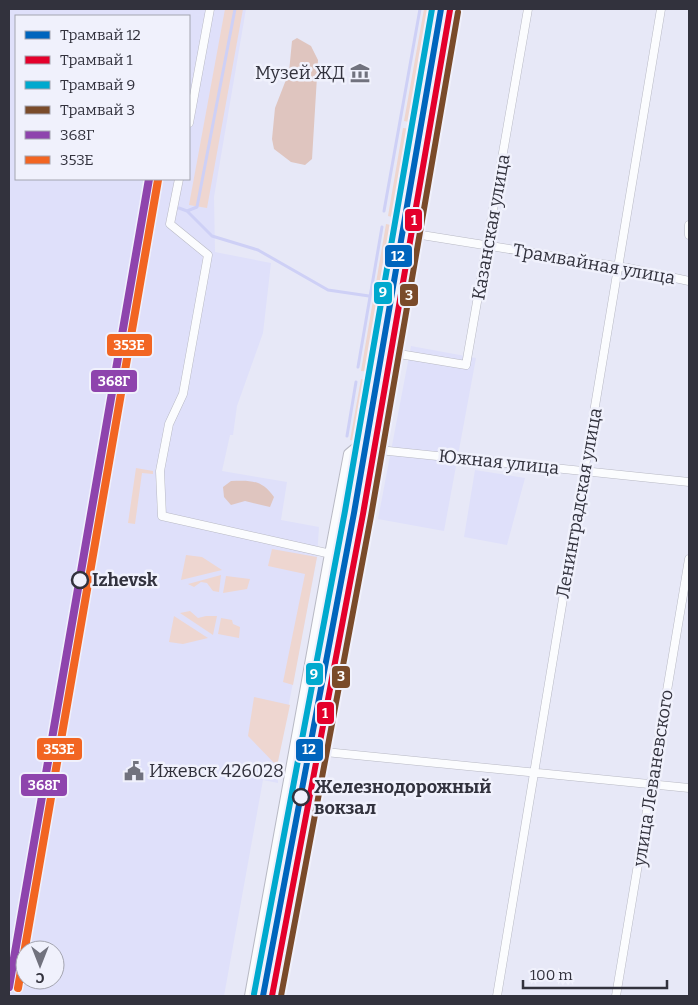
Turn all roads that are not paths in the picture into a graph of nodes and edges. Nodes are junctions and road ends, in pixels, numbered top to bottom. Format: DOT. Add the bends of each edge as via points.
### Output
graph roads {
  1 [pos="210,9"];
  2 [pos="449,9"];
  3 [pos="528,9"];
  4 [pos="661,9"];
  5 [pos="190,119"];
  6 [pos="179,180"];
  7 [pos="689,225"];
  8 [pos="409,233"];
  9 [pos="689,234"];
  10 [pos="489,246"];
  11 [pos="618,266"];
  12 [pos="689,281"];
  13 [pos="387,352"];
  14 [pos="372,435"];
  15 [pos="369,449"];
  16 [pos="585,470"];
  17 [pos="689,482"];
  18 [pos="358,509"];
  19 [pos="331,554"];
  20 [pos="689,559"];
  21 [pos="315,750"];
  22 [pos="533,774"];
  23 [pos="653,784"];
  24 [pos="689,788"];
  25 [pos="251,996"];
  26 [pos="269,996"];
  27 [pos="497,996"];
  28 [pos="616,996"];
  1 -- 5 [label="street"];
  2 -- 8 [label="main road"];
  3 -- 10 [label="street, Казанская улица"];
  4 -- 11 [label="street, Ленинградская улица"];
  6 -- 19 [label="street" via="170,224 208,255 183,394 169,424 160,471 162,516"];
  7 -- 9 [label="street"];
  8 -- 10 [label="street, Трамвайная улица"];
  8 -- 13 [label="main road"];
  10 -- 11 [label="street, Трамвайная улица"];
  10 -- 13 [label="street, Казанская улица" via="466,365"];
  11 -- 12 [label="street, Трамвайная улица"];
  11 -- 16 [label="street, Ленинградская улица"];
  13 -- 14 [label="main road"];
  14 -- 15 [label="main road"];
  14 -- 19 [label="street" via="349,454"];
  15 -- 16 [label="street, Южная улица"];
  15 -- 18 [label="main road"];
  16 -- 17 [label="street, Южная улица"];
  16 -- 22 [label="street, Ленинградская улица"];
  18 -- 19 [label="main road"];
  18 -- 21 [label="main road"];
  19 -- 25 [label="main road"];
  20 -- 23 [label="street, улица Леваневского"];
  21 -- 22 [label="street"];
  21 -- 26 [label="main road"];
  22 -- 23 [label="street"];
  22 -- 27 [label="street, Ленинградская улица"];
  23 -- 24 [label="street"];
  23 -- 28 [label="street, улица Леваневского"];
}
